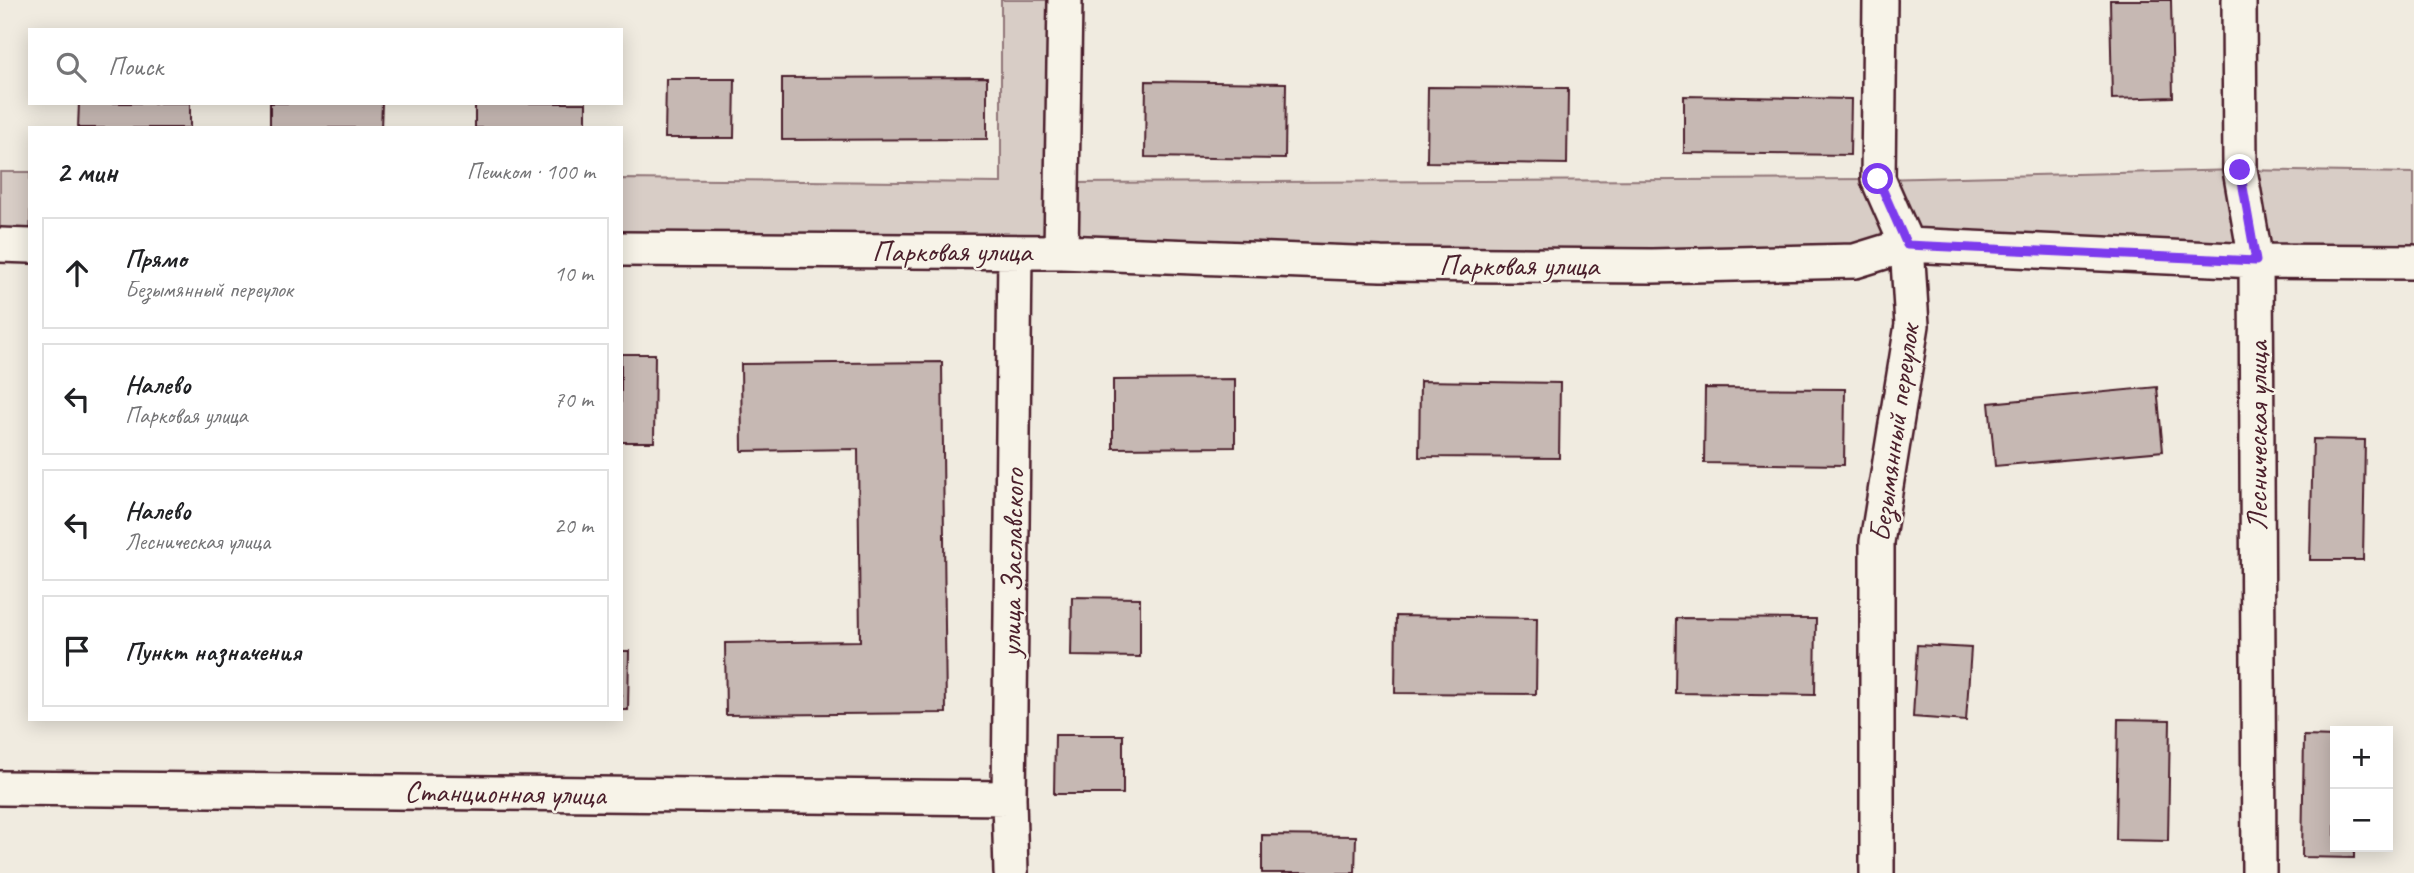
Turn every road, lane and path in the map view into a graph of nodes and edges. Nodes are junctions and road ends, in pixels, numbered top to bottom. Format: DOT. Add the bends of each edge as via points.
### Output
graph roads {
  1 [pos="1065,0"];
  2 [pos="1880,0"];
  3 [pos="2239,0"];
  4 [pos="1907,245"];
  5 [pos="0,246"];
  6 [pos="28,246"];
  7 [pos="623,250"];
  8 [pos="1015,252"];
  9 [pos="1061,252"];
  10 [pos="2256,261"];
  11 [pos="2414,262"];
  12 [pos="0,788"];
  13 [pos="1009,798"];
  14 [pos="1011,873"];
  15 [pos="1877,873"];
  16 [pos="2259,873"];
  1 -- 9 [label="street"];
  2 -- 4 [label="street, Безымянный переулок" via="1878,179"];
  3 -- 10 [label="street, Лесническая улица" via="2240,170"];
  4 -- 9 [label="street, Парковая улица" via="1855,261 1652,266 1381,264"];
  4 -- 10 [label="street, Парковая улица"];
  4 -- 15 [label="street, Безымянный переулок" via="1912,325 1877,542"];
  5 -- 6 [label="street"];
  7 -- 8 [label="street, Парковая улица"];
  8 -- 9 [label="street, Парковая улица"];
  8 -- 13 [label="street, улица Заславского"];
  10 -- 11 [label="street, Парковая улица"];
  10 -- 16 [label="street, Лесническая улица"];
  12 -- 13 [label="street, Станционная улица"];
  13 -- 14 [label="street, улица Заславского"];
}
